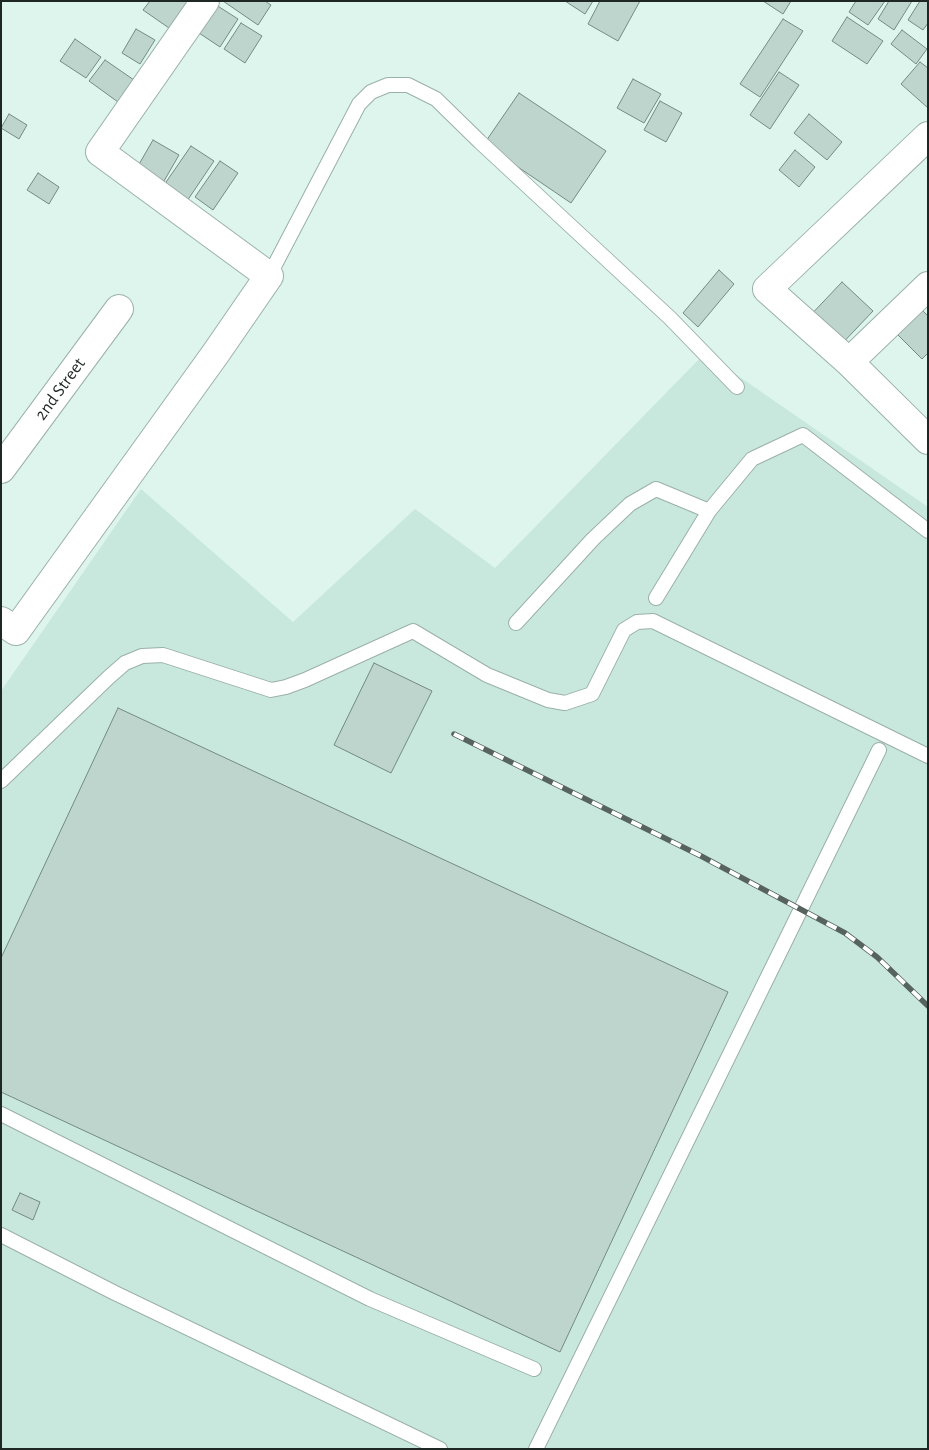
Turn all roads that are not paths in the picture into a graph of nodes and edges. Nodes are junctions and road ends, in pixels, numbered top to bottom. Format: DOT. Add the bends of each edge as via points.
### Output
graph roads {
  1 [pos="205,1"];
  2 [pos="928,136"];
  3 [pos="268,276"];
  4 [pos="928,286"];
  5 [pos="119,309"];
  6 [pos="849,362"];
  7 [pos="737,387"];
  8 [pos="928,440"];
  9 [pos="1,469"];
  10 [pos="709,511"];
  11 [pos="928,531"];
  12 [pos="656,598"];
  13 [pos="1,621"];
  14 [pos="516,623"];
  15 [pos="879,750"];
  16 [pos="928,756"];
  17 [pos="1,780"];
  18 [pos="1,1114"];
  19 [pos="1,1235"];
  20 [pos="534,1369"];
  21 [pos="440,1449"];
  22 [pos="536,1449"];
  1 -- 3 [label="street" via="100,152"];
  2 -- 6 [label="street" via="767,289"];
  3 -- 7 [label="lane" via="359,104 371,92 388,85 408,85 436,99 670,318"];
  3 -- 13 [label="street" via="16,631"];
  4 -- 6 [label="street"];
  5 -- 9 [label="street, 2nd Street"];
  6 -- 8 [label="street"];
  10 -- 11 [label="lane" via="752,460 802,435"];
  10 -- 12 [label="lane"];
  10 -- 14 [label="lane" via="656,489 630,504 593,539"];
  15 -- 22 [label="lane"];
  16 -- 17 [label="lane" via="653,621 638,622 624,630 592,694 565,703 548,700 487,675 413,631 305,680 271,690 163,655 142,656 125,663"];
  18 -- 20 [label="lane" via="370,1299"];
  19 -- 21 [label="lane"];
}
